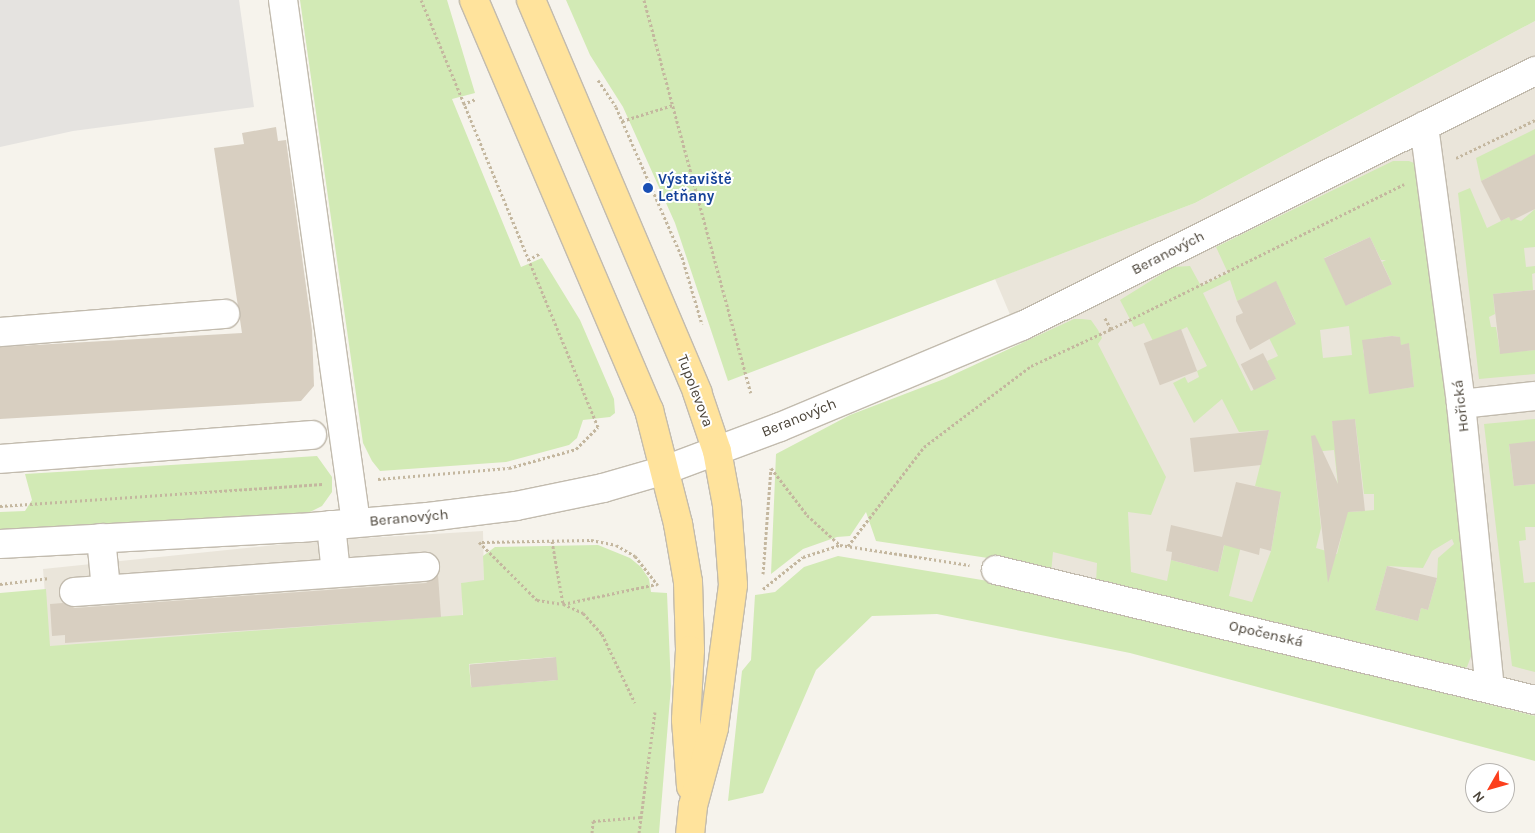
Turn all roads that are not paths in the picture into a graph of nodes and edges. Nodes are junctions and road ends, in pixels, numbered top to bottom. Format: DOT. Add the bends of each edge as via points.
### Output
graph roads {
  1 [pos="283,0"];
  2 [pos="474,0"];
  3 [pos="531,0"];
  4 [pos="1535,71"];
  5 [pos="1424,126"];
  6 [pos="225,314"];
  7 [pos="0,332"];
  8 [pos="1535,396"];
  9 [pos="1461,404"];
  10 [pos="312,435"];
  11 [pos="717,451"];
  12 [pos="0,459"];
  13 [pos="665,470"];
  14 [pos="343,524"];
  15 [pos="101,538"];
  16 [pos="0,544"];
  17 [pos="425,567"];
  18 [pos="996,570"];
  19 [pos="336,573"];
  20 [pos="106,590"];
  21 [pos="74,592"];
  22 [pos="1490,688"];
  23 [pos="1535,700"];
  24 [pos="693,806"];
  25 [pos="690,833"];
  1 -- 14 [label="street" via="352,482"];
  2 -- 13 [label="main road, Tupolevova" via="643,395"];
  3 -- 11 [label="main road, Tupolevova" via="694,383"];
  4 -- 5 [label="street, Beranových"];
  5 -- 9 [label="street, Hořická"];
  5 -- 11 [label="street, Beranových" via="1022,326"];
  6 -- 7 [label="street"];
  8 -- 9 [label="street"];
  9 -- 22 [label="street, Hořická"];
  10 -- 12 [label="street"];
  11 -- 13 [label="street, Beranových"];
  11 -- 24 [label="main road, Tupolevova" via="727,505 733,585 714,728"];
  13 -- 14 [label="street, Beranových" via="603,488 516,506"];
  13 -- 24 [label="main road, Tupolevova" via="688,582 690,650 686,720"];
  14 -- 15 [label="street, Beranových"];
  14 -- 19 [label="street"];
  15 -- 16 [label="street, Beranových"];
  15 -- 20 [label="street"];
  17 -- 19 [label="street"];
  18 -- 22 [label="street, Opočenská"];
  19 -- 20 [label="street"];
  20 -- 21 [label="street"];
  22 -- 23 [label="street, Opočenská"];
  24 -- 25 [label="main road, Tupolevova"];
}
